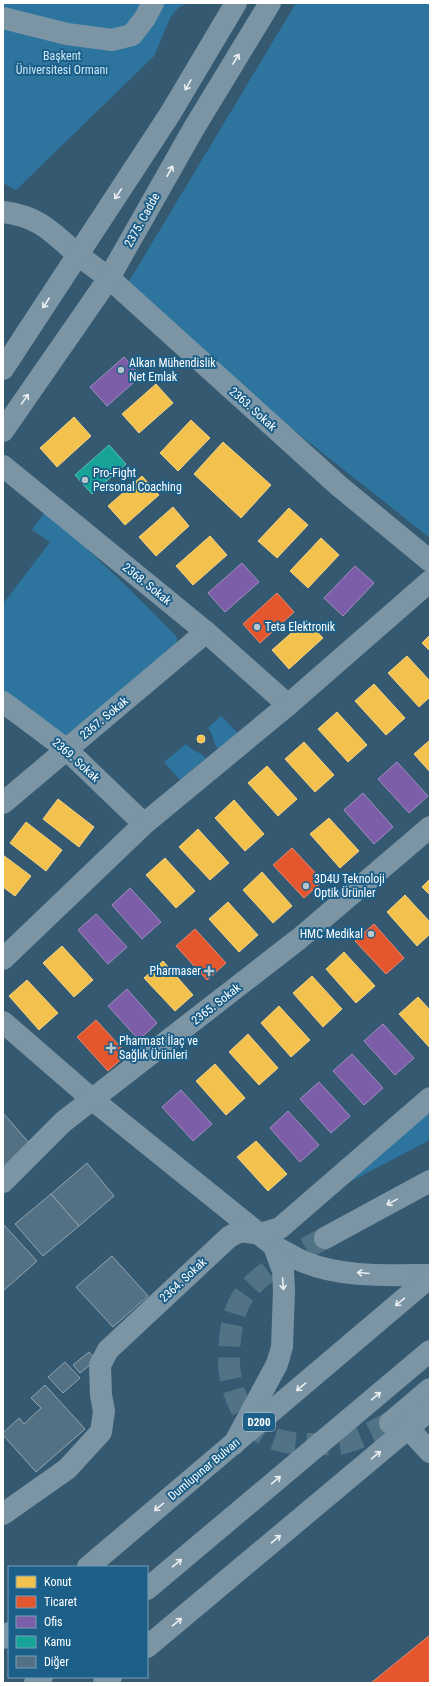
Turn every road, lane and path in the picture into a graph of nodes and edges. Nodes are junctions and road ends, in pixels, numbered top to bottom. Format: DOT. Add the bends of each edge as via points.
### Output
graph roads {
  1 [pos="153,3"];
  2 [pos="236,3"];
  3 [pos="270,3"];
  4 [pos="3,18"];
  5 [pos="3,212"];
  6 [pos="78,255"];
  7 [pos="109,278"];
  8 [pos="3,368"];
  9 [pos="3,431"];
  10 [pos="3,466"];
  11 [pos="430,561"];
  12 [pos="430,581"];
  13 [pos="206,632"];
  14 [pos="3,702"];
  15 [pos="288,705"];
  16 [pos="66,749"];
  17 [pos="3,803"];
  18 [pos="144,824"];
  19 [pos="430,827"];
  20 [pos="3,959"];
  21 [pos="3,1022"];
  22 [pos="430,1098"];
  23 [pos="93,1100"];
  24 [pos="430,1181"];
  25 [pos="3,1182"];
  26 [pos="325,1238"];
  27 [pos="267,1240"];
  28 [pos="430,1276"];
  29 [pos="430,1351"];
  30 [pos="430,1389"];
  31 [pos="430,1410"];
  32 [pos="399,1426"];
  33 [pos="233,1444"];
  34 [pos="430,1452"];
  35 [pos="3,1514"];
  36 [pos="89,1566"];
  37 [pos="148,1588"];
  38 [pos="148,1646"];
  1 -- 4 [label="street" via="132,36 112,40 66,34"];
  2 -- 6 [label="street, one-way" via="170,114"];
  7 -- 3 [label="street, 2375. Cadde, one-way" via="194,128"];
  5 -- 6 [label="street, 2363. Sokak" via="39,221"];
  6 -- 7 [label="street, 2363. Sokak"];
  6 -- 8 [label="street, one-way"];
  9 -- 7 [label="street, 2375. Cadde, one-way"];
  7 -- 11 [label="street, 2363. Sokak" via="339,486"];
  10 -- 13 [label="street, 2368. Sokak"];
  12 -- 15 [label="street"];
  13 -- 15 [label="street, 2368. Sokak"];
  13 -- 16 [label="street, 2367. Sokak"];
  14 -- 16 [label="street, 2369. Sokak"];
  15 -- 18 [label="street"];
  16 -- 17 [label="street, 2367. Sokak"];
  16 -- 18 [label="street, 2369. Sokak"];
  18 -- 20 [label="street"];
  19 -- 23 [label="street, 2365. Sokak" via="300,938"];
  21 -- 23 [label="street"];
  22 -- 27 [label="street, 2364. Sokak"];
  23 -- 25 [label="street, 2365. Sokak" via="63,1122"];
  23 -- 27 [label="street"];
  24 -- 26 [label="highway, one-way"];
  28 -- 27 [label="street, one-way" via="334,1271 304,1262"];
  27 -- 33 [label="street, one-way" via="282,1272 284,1284 282,1347 277,1364"];
  27 -- 35 [label="street, 2364. Sokak" via="240,1232 229,1237 108,1350 100,1365 104,1411 101,1432 67,1469"];
  28 -- 33 [label="highway, Dumlupınar Bulvarı / D200, one-way"];
  37 -- 29 [label="highway, one-way"];
  30 -- 32 [label="highway"];
  31 -- 32 [label="highway"];
  32 -- 34 [label="street"];
  38 -- 32 [label="highway, one-way"];
  33 -- 36 [label="highway, Dumlupınar Bulvarı / D200, one-way"];
}
